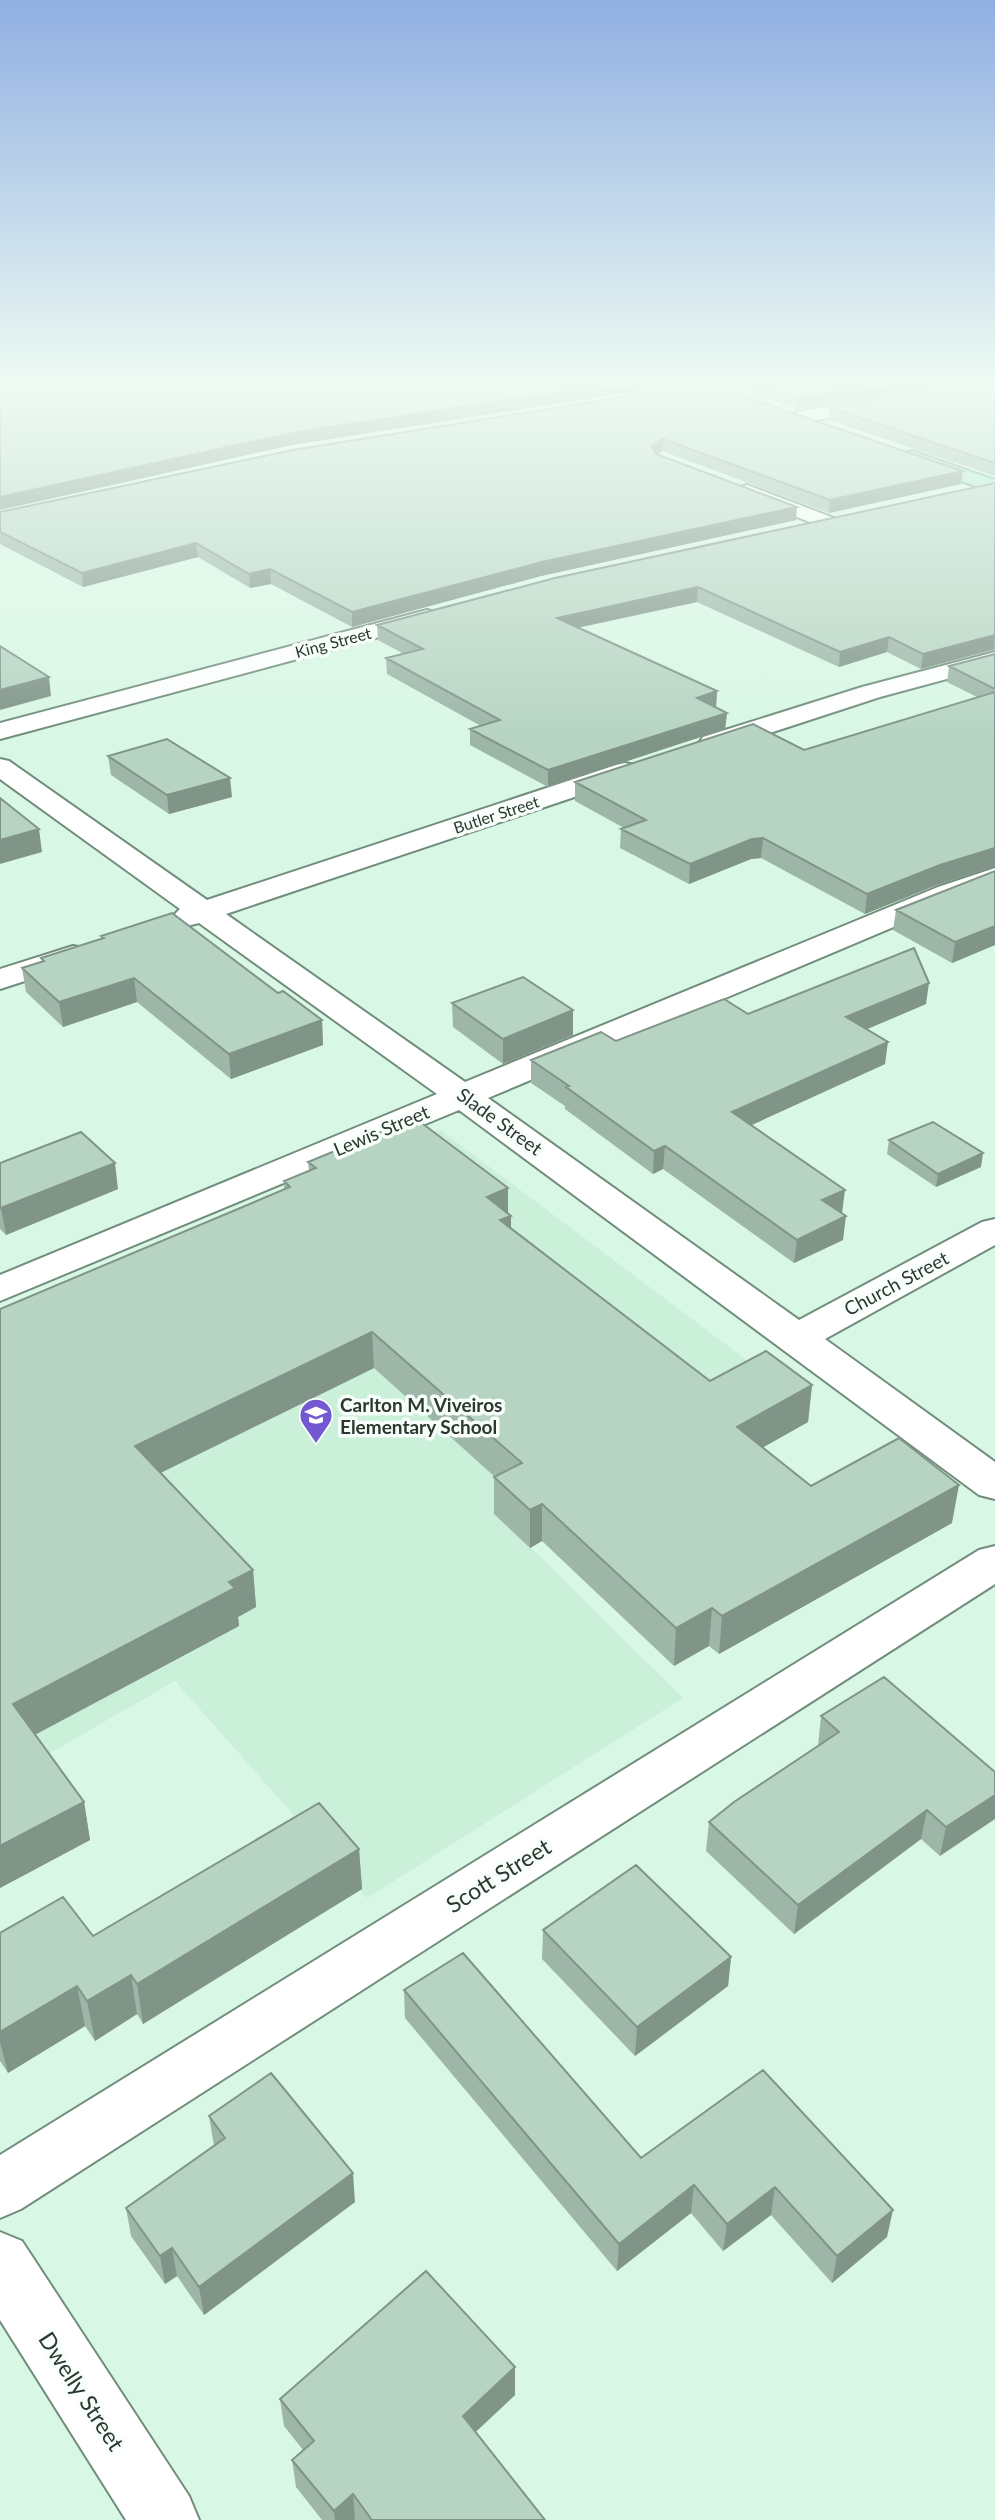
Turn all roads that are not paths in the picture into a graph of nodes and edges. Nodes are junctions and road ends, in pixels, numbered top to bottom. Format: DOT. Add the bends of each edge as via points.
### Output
graph roads {
  1 [pos="778,504"];
  2 [pos="852,516"];
  3 [pos="827,522"];
  4 [pos="787,531"];
  5 [pos="447,612"];
  6 [pos="995,659"];
  7 [pos="0,731"];
  8 [pos="690,750"];
  9 [pos="655,761"];
  10 [pos="0,766"];
  11 [pos="995,877"];
  12 [pos="204,911"];
  13 [pos="165,924"];
  14 [pos="102,945"];
  15 [pos="0,979"];
  16 [pos="464,1095"];
  17 [pos="995,1230"];
  18 [pos="0,1289"];
  19 [pos="798,1337"];
  20 [pos="995,1484"];
  21 [pos="995,1562"];
  22 [pos="0,2189"];
  23 [pos="0,2263"];
  24 [pos="165,2520"];
  1 -- 3 [label="street"];
  2 -- 3 [label="street"];
  3 -- 4 [label="street"];
  5 -- 7 [label="street, King Street"];
  6 -- 8 [label="street" via="871,692"];
  9 -- 12 [label="street, Butler Street"];
  10 -- 12 [label="street, Slade Street"];
  11 -- 16 [label="street, Lewis Street"];
  12 -- 13 [label="street, Butler Street"];
  12 -- 16 [label="street, Slade Street"];
  14 -- 15 [label="street"];
  16 -- 18 [label="street, Lewis Street"];
  16 -- 19 [label="street, Slade Street"];
  17 -- 19 [label="street, Church Street"];
  19 -- 20 [label="street, Slade Street"];
  21 -- 22 [label="street, Scott Street"];
  23 -- 24 [label="street, Dwelly Street"];
}
